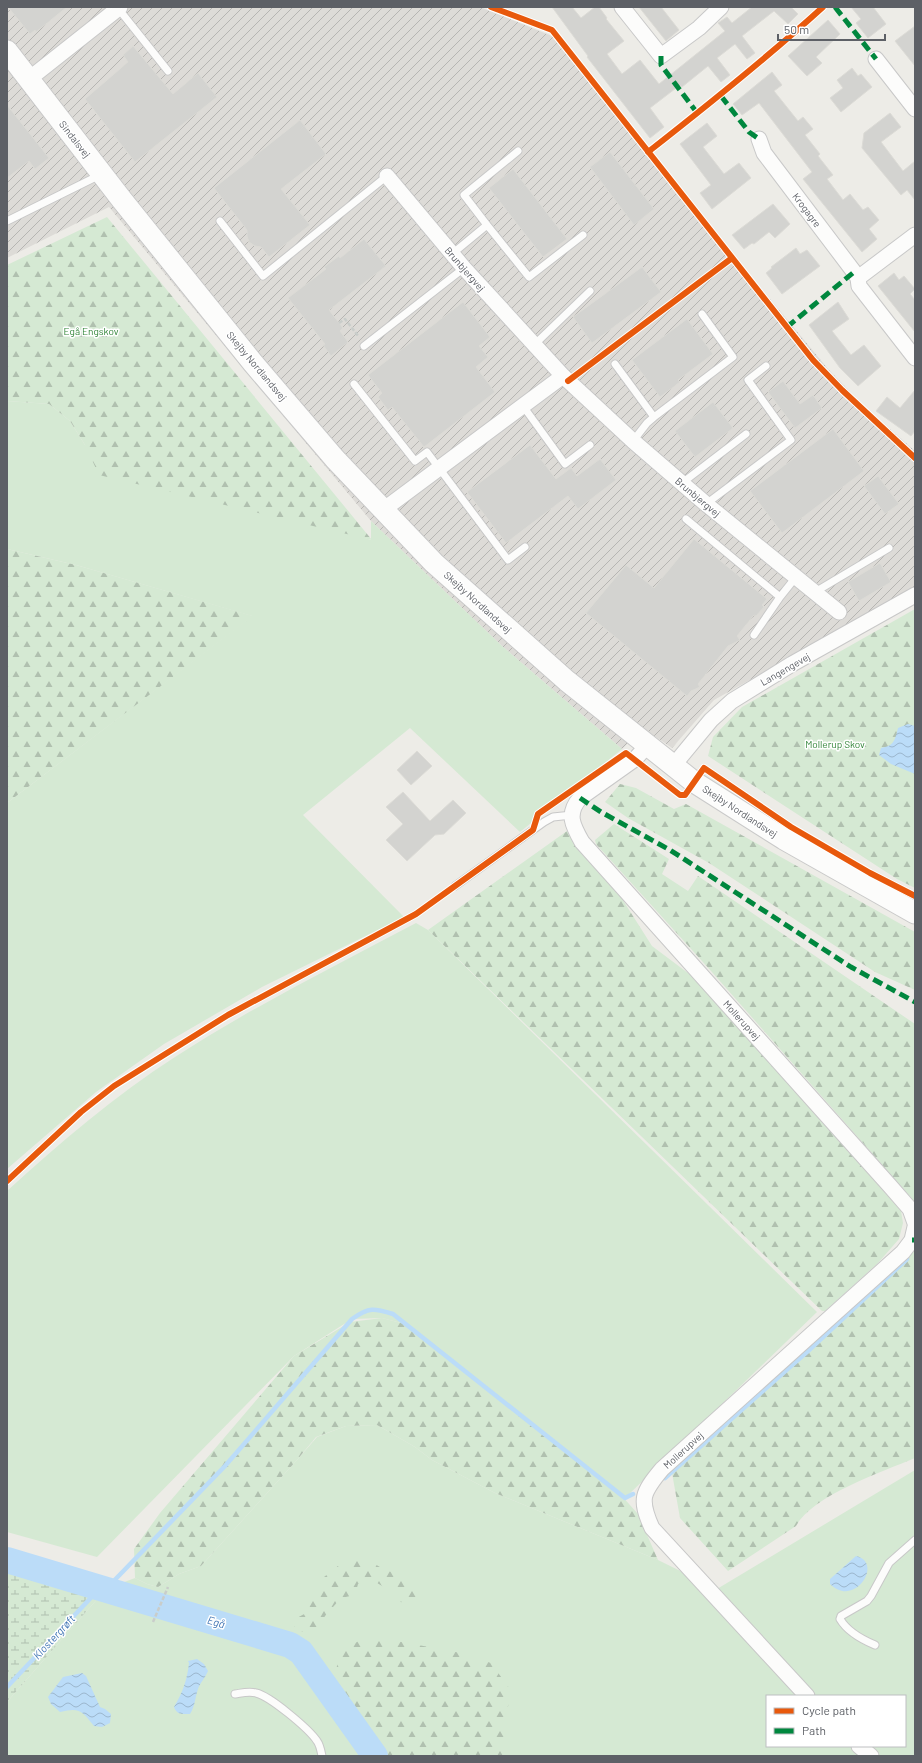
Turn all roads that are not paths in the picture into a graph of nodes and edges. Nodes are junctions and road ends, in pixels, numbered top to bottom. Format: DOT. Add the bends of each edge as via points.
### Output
graph roads {
  1 [pos="622,7"];
  2 [pos="721,7"];
  3 [pos="118,8"];
  4 [pos="7,51"];
  5 [pos="876,59"];
  6 [pos="168,71"];
  7 [pos="29,79"];
  8 [pos="915,109"];
  9 [pos="759,139"];
  10 [pos="518,151"];
  11 [pos="102,174"];
  12 [pos="388,176"];
  13 [pos="122,200"];
  14 [pos="7,221"];
  15 [pos="220,221"];
  16 [pos="488,225"];
  17 [pos="583,235"];
  18 [pos="915,235"];
  19 [pos="452,254"];
  20 [pos="464,268"];
  21 [pos="858,278"];
  22 [pos="590,292"];
  23 [pos="702,314"];
  24 [pos="534,344"];
  25 [pos="364,346"];
  26 [pos="915,358"];
  27 [pos="615,364"];
  28 [pos="766,366"];
  29 [pos="563,376"];
  30 [pos="354,384"];
  31 [pos="523,406"];
  32 [pos="654,417"];
  33 [pos="746,434"];
  34 [pos="633,441"];
  35 [pos="590,445"];
  36 [pos="440,468"];
  37 [pos="682,483"];
  38 [pos="706,504"];
  39 [pos="383,510"];
  40 [pos="686,519"];
  41 [pos="525,547"];
  42 [pos="888,548"];
  43 [pos="796,577"];
  44 [pos="815,592"];
  45 [pos="915,595"];
  46 [pos="780,597"];
  47 [pos="839,612"];
  48 [pos="754,635"];
  49 [pos="647,746"];
  50 [pos="673,766"];
  51 [pos="572,815"];
  52 [pos="455,886"];
  53 [pos="915,913"];
  54 [pos="915,1223"];
  55 [pos="915,1227"];
  56 [pos="915,1540"];
  57 [pos="875,1645"];
  58 [pos="235,1694"];
  59 [pos="806,1695"];
  60 [pos="860,1747"];
  61 [pos="322,1756"];
  62 [pos="871,1756"];
  1 -- 2 [label="street" via="661,56 699,28"];
  3 -- 6 [label="lane"];
  3 -- 7 [label="street"];
  4 -- 7 [label="street, Sindalsvej"];
  5 -- 8 [label="street"];
  7 -- 11 [label="street, Sindalsvej"];
  9 -- 21 [label="street, Krogagre" via="764,153"];
  10 -- 16 [label="lane" via="464,195"];
  11 -- 13 [label="street, Sindalsvej"];
  11 -- 14 [label="lane"];
  12 -- 15 [label="lane" via="263,276"];
  12 -- 19 [label="street, Brunbjergvej"];
  13 -- 39 [label="street, Skejby Nordlandsvej" via="253,363 335,459"];
  16 -- 17 [label="lane" via="529,277"];
  16 -- 19 [label="lane"];
  18 -- 21 [label="street"];
  19 -- 20 [label="street, Brunbjergvej"];
  20 -- 24 [label="street, Brunbjergvej"];
  20 -- 25 [label="lane"];
  21 -- 26 [label="street, Krogagre" via="859,286"];
  22 -- 24 [label="lane"];
  23 -- 32 [label="lane" via="733,357"];
  24 -- 29 [label="street, Brunbjergvej"];
  27 -- 32 [label="lane"];
  28 -- 38 [label="lane" via="748,380 791,440"];
  29 -- 31 [label="street"];
  29 -- 34 [label="street, Brunbjergvej"];
  30 -- 36 [label="lane" via="415,461 427,452"];
  31 -- 35 [label="lane" via="565,464"];
  31 -- 36 [label="street"];
  32 -- 34 [label="lane"];
  33 -- 37 [label="lane"];
  34 -- 37 [label="street, Brunbjergvej"];
  36 -- 39 [label="street"];
  36 -- 41 [label="lane" via="508,560"];
  37 -- 38 [label="street, Brunbjergvej"];
  38 -- 43 [label="street, Brunbjergvej"];
  39 -- 49 [label="street, Skejby Nordlandsvej" via="434,563 567,681"];
  40 -- 46 [label="lane"];
  42 -- 44 [label="lane"];
  43 -- 44 [label="street, Brunbjergvej"];
  43 -- 46 [label="lane"];
  44 -- 47 [label="street, Brunbjergvej"];
  45 -- 50 [label="street, Langengevej" via="780,671 732,702 711,720"];
  46 -- 48 [label="lane"];
  49 -- 50 [label="street, Skejby Nordlandsvej"];
  49 -- 51 [label="street" via="635,759 580,798"];
  50 -- 53 [label="street, Skejby Nordlandsvej" via="784,839"];
  51 -- 52 [label="lane" via="553,817 544,822"];
  51 -- 54 [label="street, Mollerupvej" via="573,827 582,842 890,1186 910,1209"];
  55 -- 59 [label="street, Mollerupvej" via="912,1240 903,1252 662,1469 650,1483 643,1499 652,1528"];
  56 -- 57 [label="lane" via="889,1563 867,1601 841,1616 843,1624 851,1631"];
  58 -- 61 [label="lane" via="258,1693 287,1712 318,1742"];
  60 -- 62 [label="street"];
}
